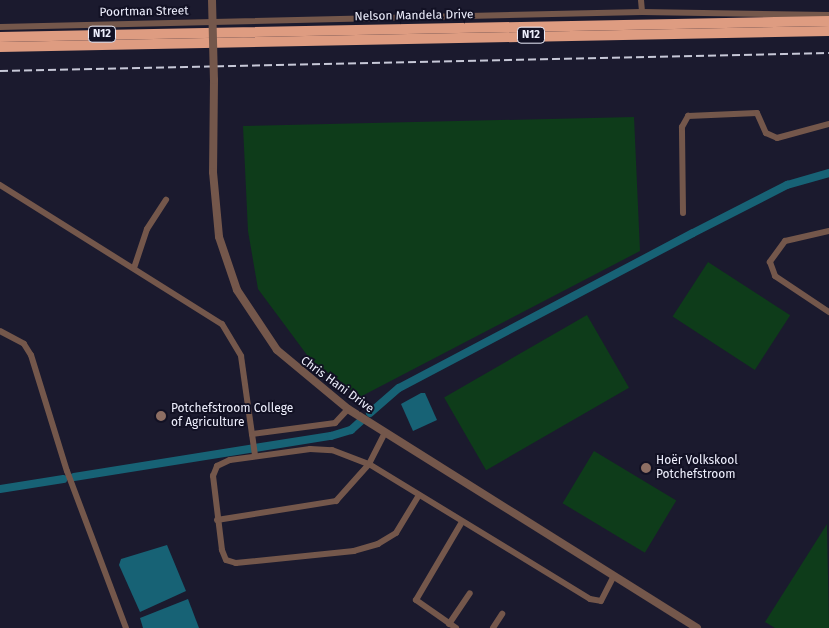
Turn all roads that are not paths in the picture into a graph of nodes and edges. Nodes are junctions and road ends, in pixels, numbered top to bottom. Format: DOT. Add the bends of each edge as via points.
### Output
graph roads {
  1 [pos="212,0"];
  2 [pos="641,0"];
  3 [pos="642,12"];
  4 [pos="829,16"];
  5 [pos="829,21"];
  6 [pos="0,27"];
  7 [pos="829,31"];
  8 [pos="0,37"];
  9 [pos="0,47"];
  10 [pos="829,124"];
  11 [pos="0,186"];
  12 [pos="166,200"];
  13 [pos="683,213"];
  14 [pos="829,231"];
  15 [pos="134,268"];
  16 [pos="829,312"];
  17 [pos="0,331"];
  18 [pos="348,409"];
  19 [pos="385,432"];
  20 [pos="252,434"];
  21 [pos="254,451"];
  22 [pos="369,464"];
  23 [pos="419,495"];
  24 [pos="217,520"];
  25 [pos="462,522"];
  26 [pos="614,576"];
  27 [pos="470,592"];
  28 [pos="502,614"];
  29 [pos="449,624"];
  30 [pos="126,628"];
  31 [pos="456,628"];
  32 [pos="493,628"];
  33 [pos="697,628"];
  1 -- 18 [label="street, Chris Hani Drive, bridge" via="215,202 229,272 249,312 277,350"];
  2 -- 3 [label="street"];
  3 -- 4 [label="street, Poortman Street"];
  3 -- 6 [label="street, Poortman Street"];
  5 -- 8 [label="highway, Nelson Mandela Drive / N12"];
  7 -- 9 [label="highway, Nelson Mandela Drive / N12"];
  10 -- 13 [label="street" via="777,138 766,133 757,113 688,116 682,127"];
  11 -- 15 [label="street"];
  12 -- 15 [label="street" via="147,230"];
  14 -- 16 [label="street" via="785,241 773,253 772,270 782,282"];
  15 -- 20 [label="street" via="213,317 233,337 241,356"];
  17 -- 30 [label="street" via="24,344 31,355 67,471"];
  18 -- 19 [label="street, Chris Hani Drive"];
  18 -- 20 [label="street" via="335,423"];
  19 -- 22 [label="street"];
  19 -- 26 [label="street, Chris Hani Drive"];
  20 -- 21 [label="street"];
  21 -- 22 [label="street" via="319,448"];
  21 -- 24 [label="street" via="222,462 214,470"];
  22 -- 23 [label="street"];
  22 -- 24 [label="street" via="346,493 330,503"];
  23 -- 24 [label="street" via="388,540 354,552 230,562 222,550"];
  23 -- 25 [label="street"];
  25 -- 26 [label="street" via="594,601 604,598"];
  25 -- 29 [label="street" via="416,600"];
  26 -- 33 [label="street, Chris Hani Drive"];
  27 -- 29 [label="street"];
  28 -- 32 [label="street"];
  29 -- 31 [label="street"];
}
